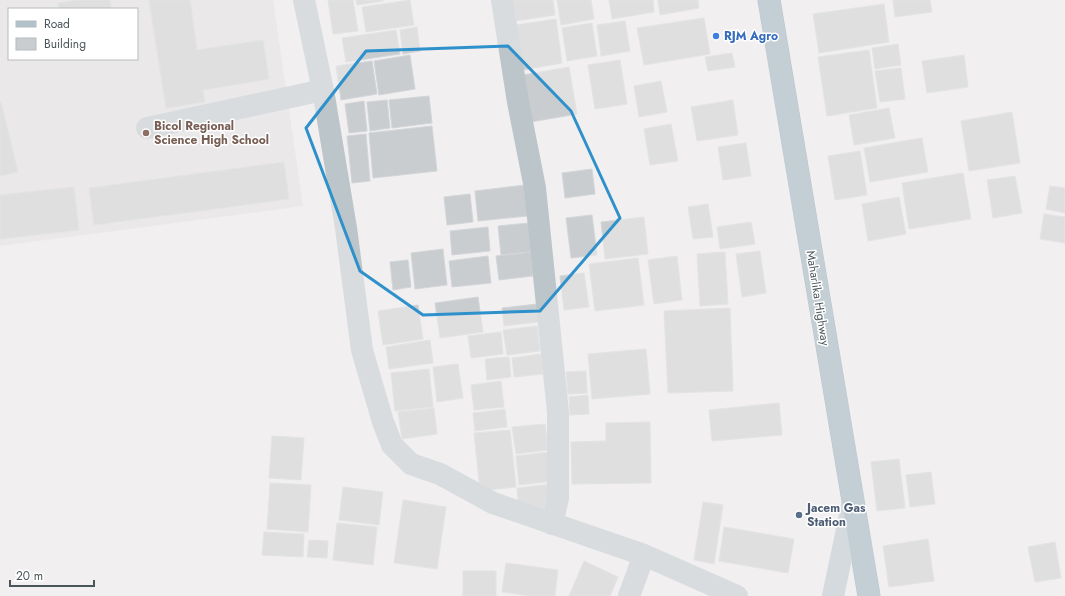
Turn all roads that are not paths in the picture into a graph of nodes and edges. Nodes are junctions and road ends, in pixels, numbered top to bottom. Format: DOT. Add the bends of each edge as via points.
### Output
graph roads {
  1 [pos="304,0"];
  2 [pos="502,0"];
  3 [pos="769,0"];
  4 [pos="323,90"];
  5 [pos="147,128"];
  6 [pos="852,506"];
  7 [pos="552,524"];
  8 [pos="644,555"];
  9 [pos="629,596"];
  10 [pos="737,596"];
  11 [pos="833,596"];
  12 [pos="869,596"];
  1 -- 4 [label="street"];
  2 -- 7 [label="street" via="535,188 558,412 558,498"];
  3 -- 6 [label="highway, Maharlika Highway"];
  4 -- 5 [label="street"];
  4 -- 7 [label="street" via="346,228 362,350 392,445 411,464 440,474 493,502"];
  6 -- 11 [label="main road"];
  6 -- 12 [label="highway, Maharlika Highway"];
  7 -- 8 [label="street"];
  8 -- 9 [label="street"];
  8 -- 10 [label="street"];
}
